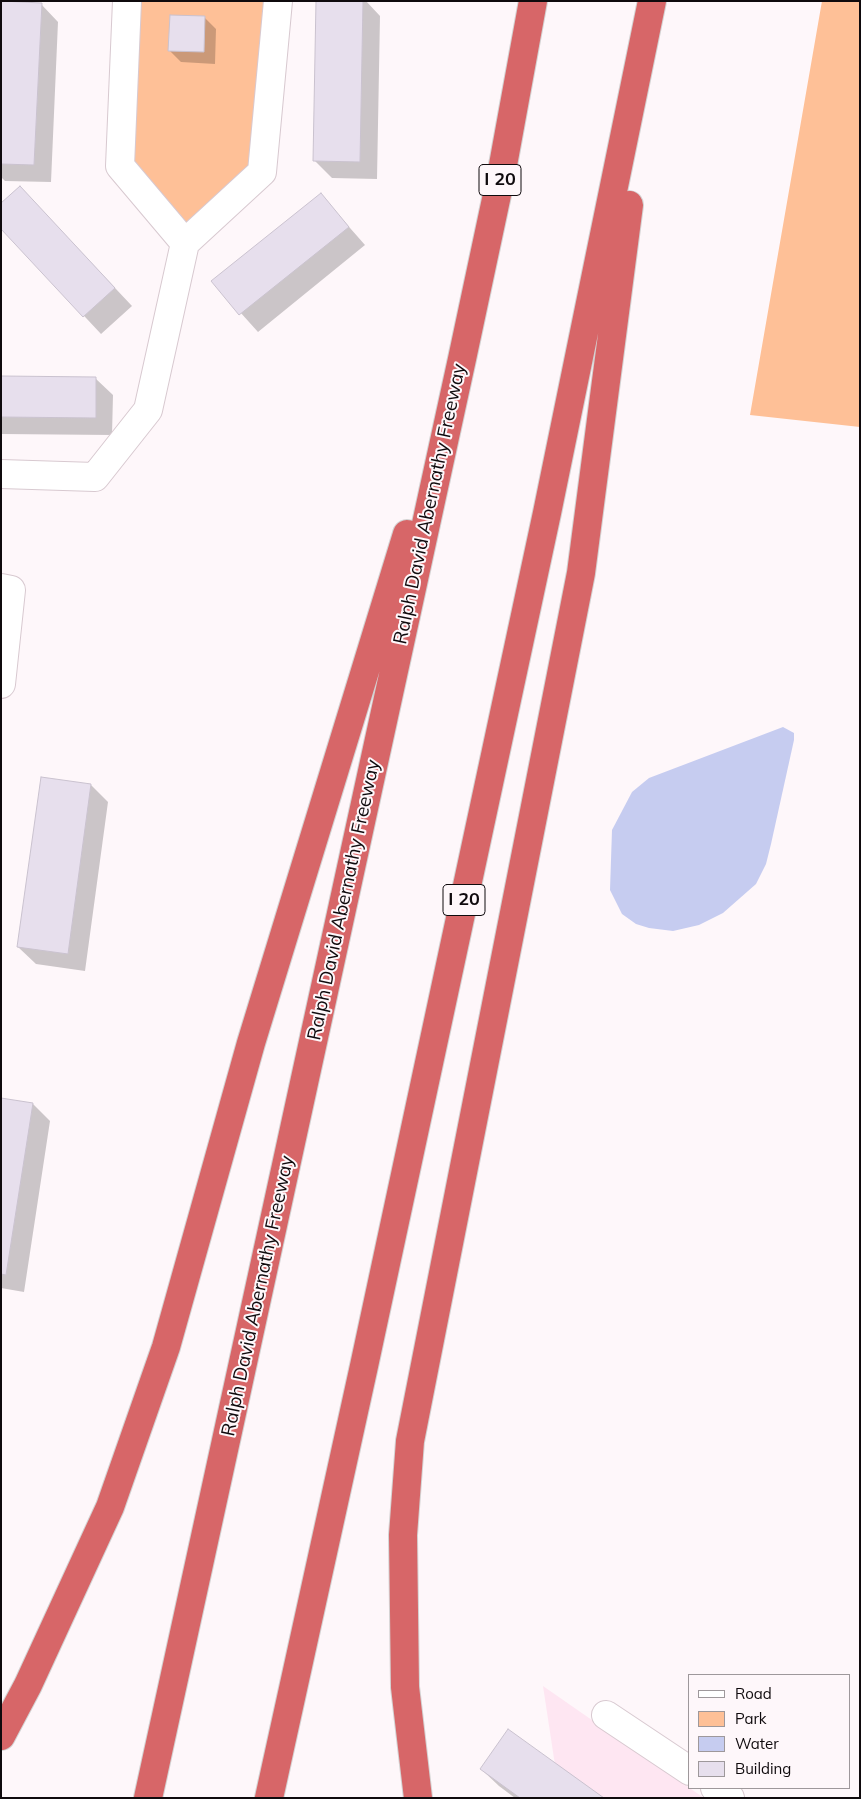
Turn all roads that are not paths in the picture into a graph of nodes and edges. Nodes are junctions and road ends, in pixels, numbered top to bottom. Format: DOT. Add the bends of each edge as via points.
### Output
graph roads {
  1 [pos="127,1"];
  2 [pos="278,1"];
  3 [pos="533,1"];
  4 [pos="654,1"];
  5 [pos="184,243"];
  6 [pos="462,359"];
  7 [pos="1,474"];
  8 [pos="1,588"];
  9 [pos="1,684"];
  10 [pos="606,1715"];
  11 [pos="1,1736"];
  12 [pos="688,1770"];
  13 [pos="716,1789"];
  14 [pos="148,1798"];
  15 [pos="269,1798"];
  16 [pos="418,1798"];
  17 [pos="730,1798"];
  1 -- 5 [label="street" via="120,166"];
  2 -- 5 [label="street" via="262,172"];
  3 -- 6 [label="highway, Ralph David Abernathy Freeway / I 20" via="501,176"];
  4 -- 15 [label="highway, I 20" via="545,522"];
  4 -- 16 [label="highway" via="581,573 410,1441 403,1535 405,1687"];
  5 -- 7 [label="street" via="148,410 107,462 95,477"];
  6 -- 11 [label="highway" via="251,1044 166,1347 110,1507"];
  6 -- 14 [label="highway, Ralph David Abernathy Freeway / I 20"];
  8 -- 9 [label="street" via="11,590"];
  10 -- 12 [label="street"];
  13 -- 17 [label="street"];
}
